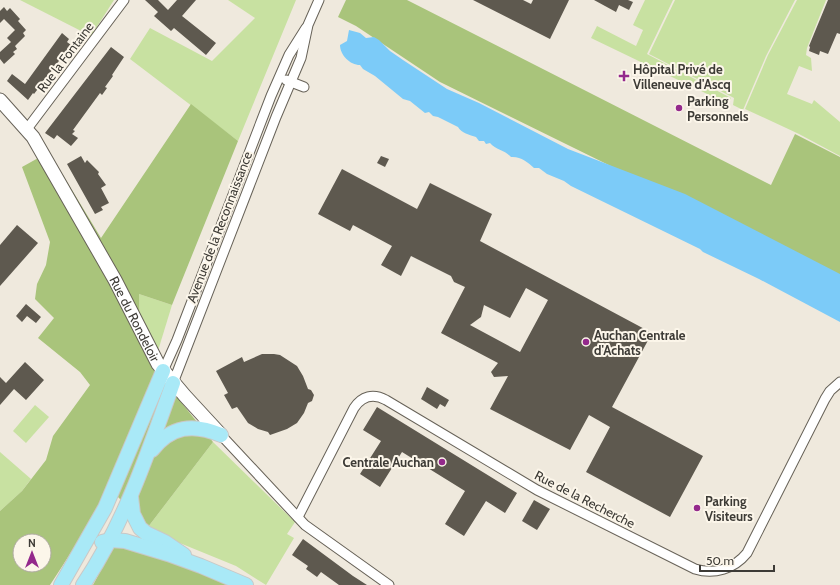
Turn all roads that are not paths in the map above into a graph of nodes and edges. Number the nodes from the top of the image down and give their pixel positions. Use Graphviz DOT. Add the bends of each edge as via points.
graph roads {
  1 [pos="124,0"];
  2 [pos="319,0"];
  3 [pos="308,25"];
  4 [pos="280,77"];
  5 [pos="291,82"];
  6 [pos="304,87"];
  7 [pos="0,100"];
  8 [pos="27,129"];
  9 [pos="163,371"];
  10 [pos="840,382"];
  11 [pos="173,383"];
  12 [pos="221,435"];
  13 [pos="148,454"];
  14 [pos="131,496"];
  15 [pos="298,517"];
  16 [pos="110,540"];
  17 [pos="79,554"];
  18 [pos="202,566"];
  19 [pos="61,585"];
  20 [pos="83,585"];
  21 [pos="246,585"];
  22 [pos="389,585"];
  1 -- 8 [label="street, Rue la Fontaine"];
  2 -- 3 [label="street, Avenue de la Reconnaissance"];
  3 -- 4 [label="street, Avenue de la Reconnaissance" via="293,47"];
  3 -- 5 [label="street, Avenue de la Reconnaissance" via="304,49"];
  4 -- 5 [label="street"];
  4 -- 9 [label="street, Avenue de la Reconnaissance"];
  5 -- 6 [label="street"];
  5 -- 11 [label="street, Avenue de la Reconnaissance"];
  7 -- 8 [label="street, Rue du Rondeloir"];
  8 -- 9 [label="street, Rue du Rondeloir" via="115,280"];
  9 -- 11 [label="street, Rue du Rondeloir"];
  9 -- 17 [label="main road" via="105,508"];
  10 -- 15 [label="street, Rue de la Recherche" via="825,399 747,553 735,564 721,570 695,569 541,492 377,396 365,397 358,401"];
  11 -- 12 [label="street, Rue du Rondeloir"];
  11 -- 13 [label="main road"];
  12 -- 13 [label="main road" via="200,429 182,429 159,441"];
  12 -- 15 [label="street, Rue du Rondeloir"];
  13 -- 14 [label="main road"];
  14 -- 16 [label="main road"];
  14 -- 18 [label="main road" via="131,507 140,528"];
  15 -- 22 [label="street, Rue du Rondeloir"];
  16 -- 17 [label="main road" via="100,542"];
  16 -- 18 [label="main road" via="125,541"];
  16 -- 20 [label="main road"];
  17 -- 19 [label="main road"];
  18 -- 21 [label="main road"];
}
